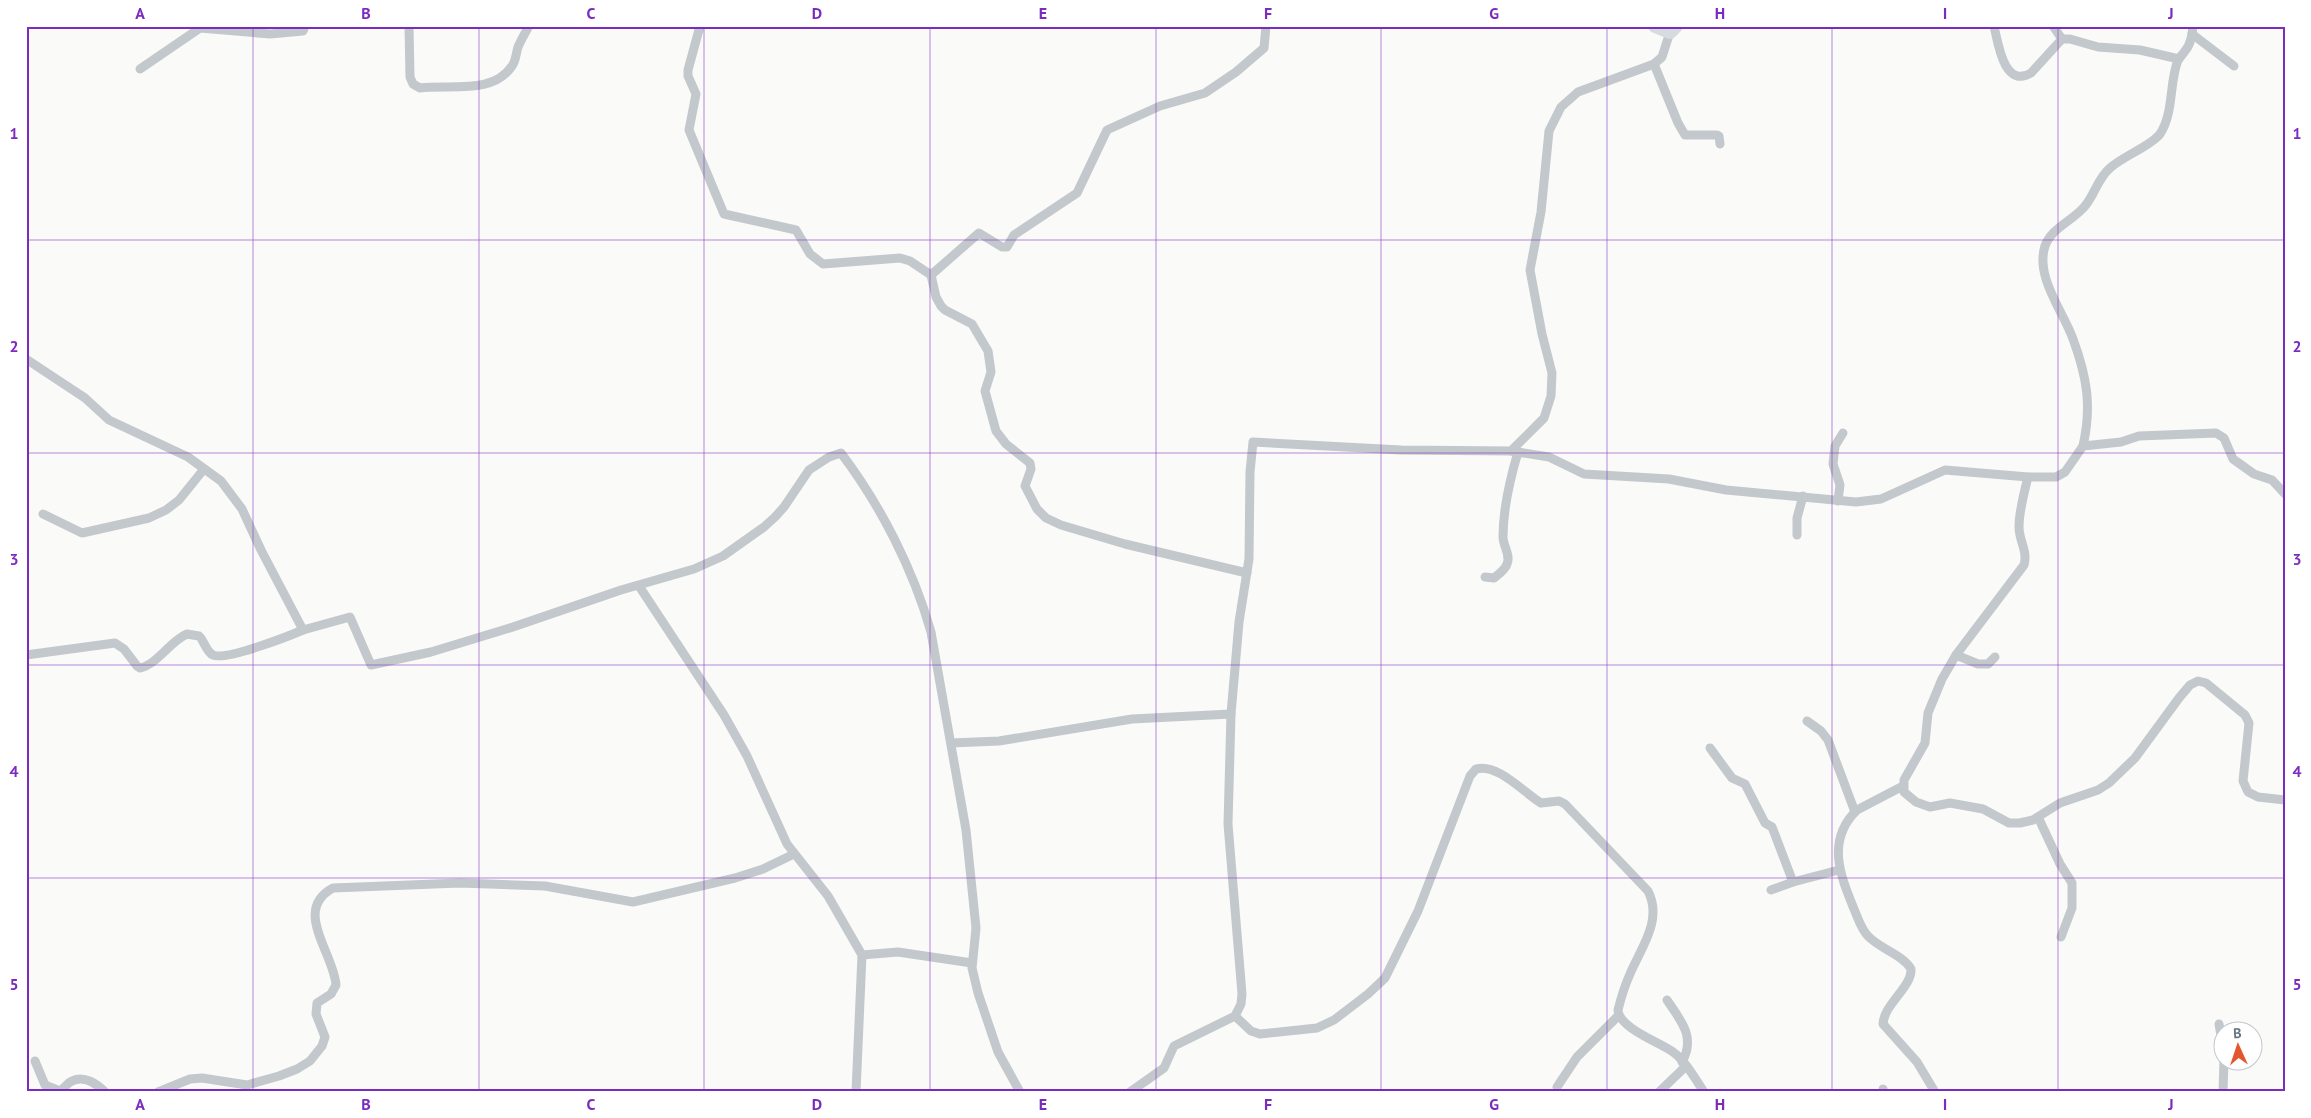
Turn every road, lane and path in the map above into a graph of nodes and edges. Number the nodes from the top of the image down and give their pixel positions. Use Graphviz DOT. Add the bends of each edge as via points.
graph roads {
  1 [pos="305,26"];
  2 [pos="410,26"];
  3 [pos="529,26"];
  4 [pos="700,26"];
  5 [pos="1266,26"];
  6 [pos="1656,26"];
  7 [pos="1994,26"];
  8 [pos="2053,26"];
  9 [pos="1673,29"];
  10 [pos="2193,30"];
  11 [pos="2062,39"];
  12 [pos="2179,60"];
  13 [pos="1654,64"];
  14 [pos="2234,66"];
  15 [pos="140,69"];
  16 [pos="1720,144"];
  17 [pos="931,275"];
  18 [pos="26,359"];
  19 [pos="1843,433"];
  20 [pos="2083,446"];
  21 [pos="1514,452"];
  22 [pos="204,469"];
  23 [pos="2028,477"];
  24 [pos="2285,494"];
  25 [pos="1803,496"];
  26 [pos="1838,501"];
  27 [pos="43,514"];
  28 [pos="1797,535"];
  29 [pos="1247,573"];
  30 [pos="1485,577"];
  31 [pos="639,586"];
  32 [pos="304,630"];
  33 [pos="26,655"];
  34 [pos="1956,656"];
  35 [pos="1995,657"];
  36 [pos="1231,714"];
  37 [pos="1807,721"];
  38 [pos="951,743"];
  39 [pos="1710,748"];
  40 [pos="1903,786"];
  41 [pos="2285,800"];
  42 [pos="1855,812"];
  43 [pos="2038,816"];
  44 [pos="794,854"];
  45 [pos="1839,870"];
  46 [pos="1793,882"];
  47 [pos="1771,890"];
  48 [pos="2061,937"];
  49 [pos="862,955"];
  50 [pos="972,963"];
  51 [pos="1666,1000"];
  52 [pos="1235,1016"];
  53 [pos="1618,1016"];
  54 [pos="35,1061"];
  55 [pos="1684,1065"];
  56 [pos="2224,1070"];
  57 [pos="1557,1088"];
  58 [pos="105,1092"];
  59 [pos="158,1092"];
  60 [pos="856,1092"];
  61 [pos="1020,1092"];
  62 [pos="1130,1092"];
  63 [pos="1659,1092"];
  64 [pos="1704,1092"];
  65 [pos="1935,1092"];
  66 [pos="2223,1092"];
  1 -- 15 [label="street" via="303,31 270,34 200,28"];
  2 -- 3 [label="street" via="410,77 420,88 475,86 500,77 513,65"];
  4 -- 17 [label="street" via="688,70 696,94 689,130 724,214 796,230 810,254 823,264 900,258"];
  5 -- 17 [label="street" via="1264,48 1215,87 1111,127 1077,194 1014,235 1007,247 979,233"];
  6 -- 9 [label="street"];
  7 -- 11 [label="street" via="2001,59 2011,72 2020,76 2032,73"];
  8 -- 11 [label="street"];
  9 -- 13 [label="street" via="1662,57"];
  10 -- 12 [label="street"];
  10 -- 14 [label="street"];
  11 -- 12 [label="street" via="2098,47 2140,50"];
  12 -- 20 [label="street" via="2168,113 2159,134 2104,173 2085,206 2050,237 2045,247 2047,280 2073,339 2088,398 2089,416"];
  13 -- 16 [label="street" via="1681,130 1689,136 1719,136"];
  13 -- 21 [label="street" via="1578,92 1561,107 1548,131 1541,212 1530,270 1552,372 1550,396 1544,418"];
  17 -- 29 [label="street" via="940,306 972,324 984,343 991,372 985,391 994,427 1006,444 1030,462 1025,486 1037,509 1046,518 1061,526 1108,539"];
  18 -- 22 [label="street" via="85,398 108,420 170,448"];
  19 -- 26 [label="street" via="1835,446 1833,464 1840,485"];
  20 -- 23 [label="street" via="2061,475"];
  20 -- 24 [label="street" via="2113,444 2139,436 2216,433 2224,438 2233,459 2254,474 2272,480"];
  21 -- 25 [label="street" via="1557,459 1584,474 1669,479 1726,490"];
  21 -- 29 [label="street" via="1253,442"];
  21 -- 30 [label="street" via="1503,531 1507,565 1494,578"];
  22 -- 27 [label="street" via="179,500 149,518 82,533"];
  22 -- 32 [label="street" via="221,481 242,509"];
  23 -- 26 [label="street" via="1945,470 1880,500"];
  23 -- 34 [label="street" via="2019,524 2026,552 2024,565"];
  25 -- 26 [label="street"];
  25 -- 28 [label="street" via="1797,518"];
  29 -- 36 [label="street"];
  31 -- 32 [label="street" via="481,637 371,665 350,617"];
  31 -- 38 [label="street" via="723,556 775,517 809,470 841,453 879,512 925,612"];
  31 -- 44 [label="street" via="724,715"];
  32 -- 33 [label="street" via="255,648 217,655 210,653 199,636 187,634 140,668 115,643"];
  34 -- 35 [label="street" via="1983,665"];
  34 -- 40 [label="street" via="1928,713 1926,743"];
  36 -- 38 [label="street" via="1132,719 999,741"];
  36 -- 52 [label="street" via="1228,824 1242,994"];
  37 -- 42 [label="street" via="1828,740"];
  38 -- 50 [label="street" via="966,830 975,911"];
  39 -- 46 [label="street" via="1732,778 1745,784 1766,823 1772,827"];
  40 -- 42 [label="street"];
  40 -- 43 [label="street" via="1909,797 1930,807 1950,804 1983,809 2009,823 2020,823"];
  41 -- 43 [label="street" via="2258,797 2248,792 2244,781 2249,723 2245,715 2206,683 2198,681 2179,698 2135,758 2109,783 2060,803"];
  42 -- 45 [label="street" via="1843,828 1837,858"];
  43 -- 48 [label="street" via="2072,883 2072,908"];
  44 -- 49 [label="street" via="828,896"];
  44 -- 59 [label="street" via="735,878 633,902 545,886 460,883 333,888 319,898 314,915 336,985 331,994 317,1003 316,1014 324,1037 319,1051 297,1069 248,1086 202,1078 180,1081"];
  45 -- 46 [label="street"];
  45 -- 65 [label="street" via="1866,934 1911,969 1909,978 1885,1016 1884,1024 1917,1062"];
  46 -- 47 [label="street"];
  49 -- 50 [label="street" via="898,952"];
  49 -- 60 [label="street"];
  50 -- 61 [label="street" via="978,993 998,1052"];
  51 -- 55 [label="street" via="1688,1033"];
  52 -- 53 [label="street" via="1251,1031 1260,1034 1317,1028 1348,1010 1385,978 1418,911 1470,776 1476,769 1483,768 1503,776 1541,803 1559,801 1565,804 1648,891 1653,906 1652,921 1644,948 1630,973"];
  52 -- 62 [label="street" via="1174,1046 1164,1068"];
  53 -- 55 [label="street" via="1674,1053"];
  53 -- 57 [label="street" via="1577,1056"];
  54 -- 58 [label="street" via="45,1085 55,1090 60,1091 71,1081 79,1080 94,1082"];
  55 -- 63 [label="street"];
  55 -- 64 [label="street"];
  56 -- 66 [label="street"];
}
